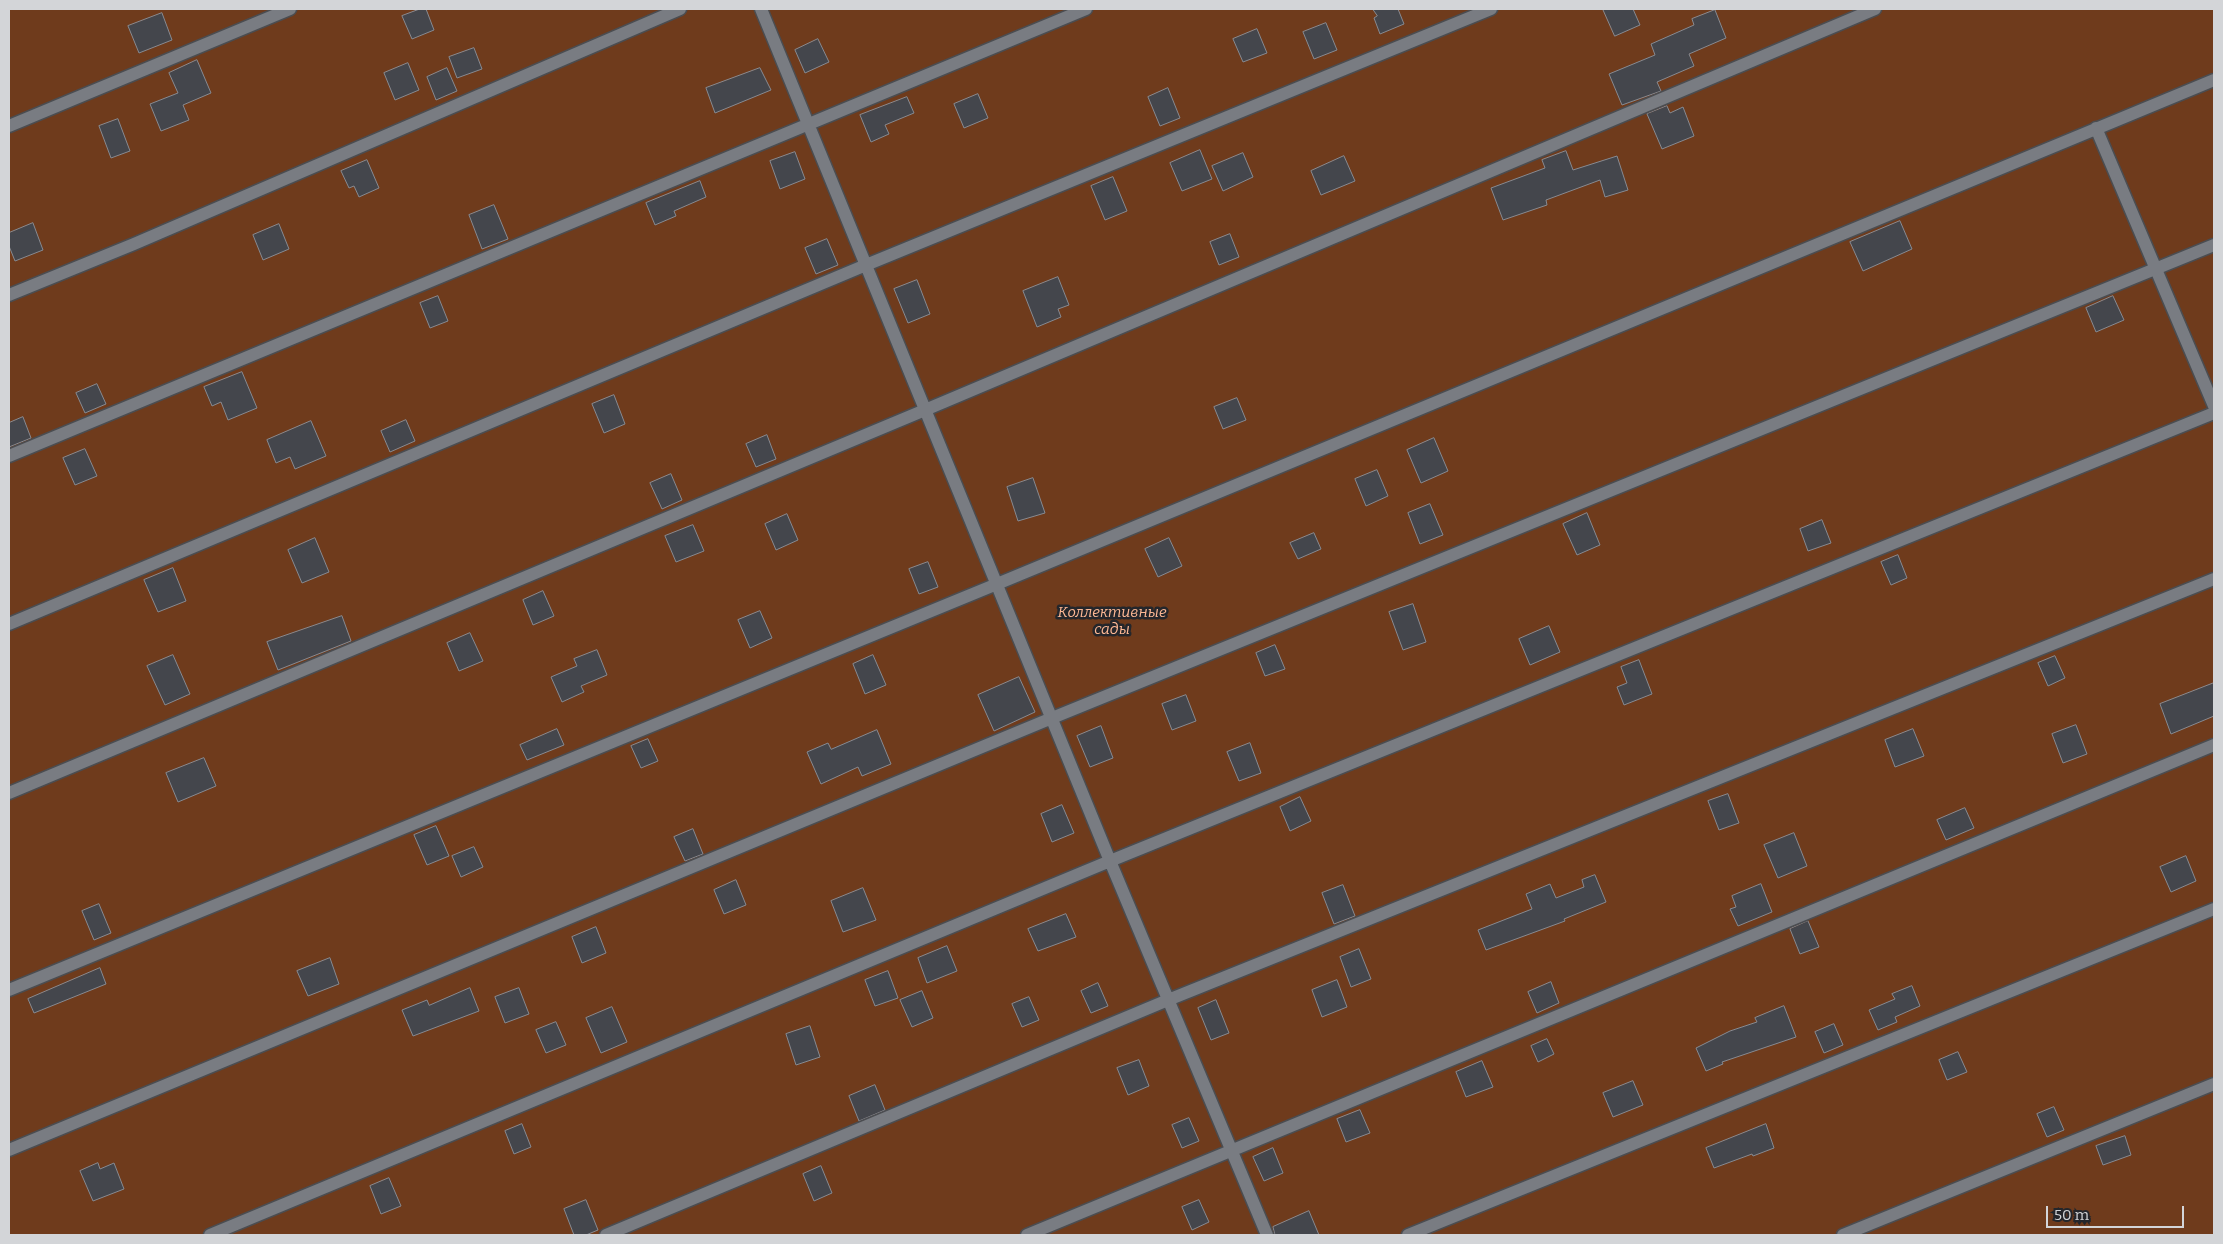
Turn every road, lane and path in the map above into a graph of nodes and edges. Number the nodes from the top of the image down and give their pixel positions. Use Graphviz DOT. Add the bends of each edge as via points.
graph roads {
  1 [pos="290,9"];
  2 [pos="680,9"];
  3 [pos="761,9"];
  4 [pos="1086,9"];
  5 [pos="1491,9"];
  6 [pos="1876,9"];
  7 [pos="2214,80"];
  8 [pos="807,123"];
  9 [pos="9,126"];
  10 [pos="2096,128"];
  11 [pos="2214,245"];
  12 [pos="866,265"];
  13 [pos="2157,269"];
  14 [pos="9,295"];
  15 [pos="2214,406"];
  16 [pos="924,410"];
  17 [pos="2214,413"];
  18 [pos="9,456"];
  19 [pos="2214,579"];
  20 [pos="997,584"];
  21 [pos="9,624"];
  22 [pos="1052,718"];
  23 [pos="2214,746"];
  24 [pos="9,793"];
  25 [pos="1110,861"];
  26 [pos="2214,909"];
  27 [pos="9,990"];
  28 [pos="1168,1000"];
  29 [pos="2214,1084"];
  30 [pos="9,1150"];
  31 [pos="1230,1150"];
  32 [pos="210,1235"];
  33 [pos="606,1235"];
  34 [pos="1028,1235"];
  35 [pos="1267,1235"];
  36 [pos="1408,1235"];
  37 [pos="1843,1235"];
  1 -- 9 [label="street"];
  2 -- 14 [label="street"];
  3 -- 8 [label="street"];
  4 -- 8 [label="street"];
  5 -- 12 [label="street"];
  6 -- 16 [label="street"];
  7 -- 10 [label="street"];
  8 -- 12 [label="street"];
  8 -- 18 [label="street"];
  10 -- 13 [label="street"];
  10 -- 20 [label="street"];
  11 -- 13 [label="street"];
  12 -- 16 [label="street"];
  12 -- 21 [label="street"];
  13 -- 15 [label="street"];
  13 -- 22 [label="street"];
  16 -- 20 [label="street"];
  16 -- 24 [label="street"];
  17 -- 25 [label="street"];
  19 -- 28 [label="street"];
  20 -- 22 [label="street"];
  20 -- 27 [label="street"];
  22 -- 25 [label="street"];
  22 -- 30 [label="street"];
  23 -- 31 [label="street"];
  25 -- 28 [label="street"];
  25 -- 32 [label="street"];
  26 -- 36 [label="street"];
  28 -- 31 [label="street"];
  28 -- 33 [label="street"];
  29 -- 37 [label="street"];
  31 -- 34 [label="street"];
  31 -- 35 [label="street"];
}
